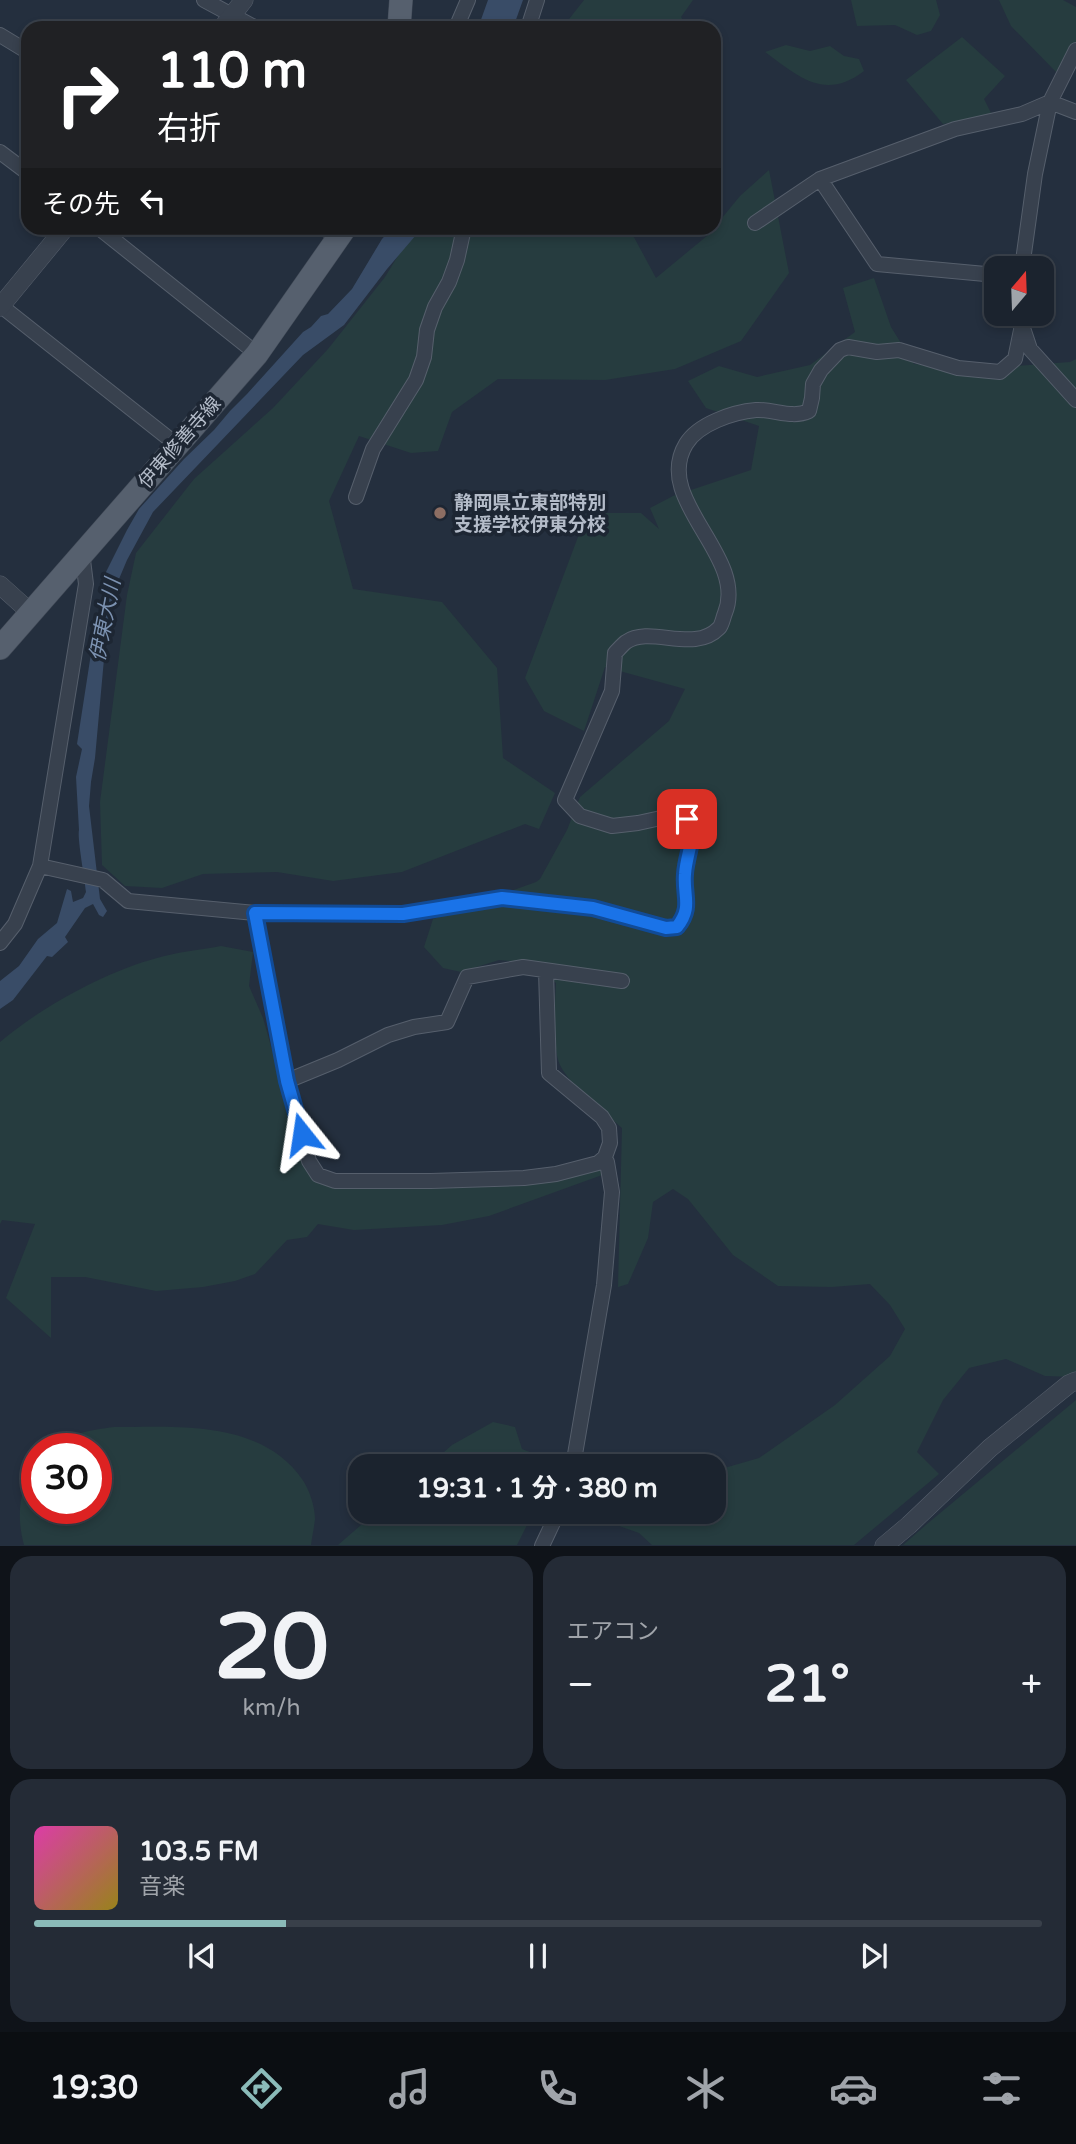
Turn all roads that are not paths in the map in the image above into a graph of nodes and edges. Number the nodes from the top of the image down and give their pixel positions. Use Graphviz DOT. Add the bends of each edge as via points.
graph roads {
  1 [pos="204,0"];
  2 [pos="244,0"];
  3 [pos="401,0"];
  4 [pos="468,0"];
  5 [pos="537,0"];
  6 [pos="226,21"];
  7 [pos="228,21"];
  8 [pos="400,21"];
  9 [pos="459,21"];
  10 [pos="530,21"];
  11 [pos="0,35"];
  12 [pos="21,48"];
  13 [pos="1076,50"];
  14 [pos="1050,102"];
  15 [pos="1076,112"];
  16 [pos="0,152"];
  17 [pos="21,168"];
  18 [pos="820,179"];
  19 [pos="755,223"];
  20 [pos="59,235"];
  21 [pos="108,235"];
  22 [pos="332,235"];
  23 [pos="462,235"];
  24 [pos="1024,256"];
  25 [pos="984,274"];
  26 [pos="0,306"];
  27 [pos="1021,326"];
  28 [pos="1024,326"];
  29 [pos="257,354"];
  30 [pos="1076,400"];
  31 [pos="177,444"];
  32 [pos="356,497"];
  33 [pos="82,552"];
  34 [pos="0,585"];
  35 [pos="30,612"];
  36 [pos="0,648"];
  37 [pos="40,866"];
  38 [pos="255,913"];
  39 [pos="2,936"];
  40 [pos="546,971"];
  41 [pos="622,981"];
  42 [pos="287,1081"];
  43 [pos="607,1162"];
  44 [pos="1076,1381"];
  45 [pos="575,1454"];
  46 [pos="552,1524"];
  47 [pos="542,1545"];
  48 [pos="884,1545"];
  1 -- 6 [label="street"];
  2 -- 7 [label="street"];
  3 -- 8 [label="main road"];
  4 -- 9 [label="street"];
  5 -- 10 [label="street"];
  11 -- 12 [label="street"];
  13 -- 14 [label="street"];
  14 -- 15 [label="street"];
  14 -- 18 [label="street" via="1022,114 955,129"];
  14 -- 24 [label="street"];
  16 -- 17 [label="street"];
  18 -- 19 [label="street"];
  18 -- 25 [label="street" via="877,264"];
  20 -- 26 [label="street"];
  21 -- 29 [label="street"];
  22 -- 29 [label="main road, 伊東修善寺線"];
  23 -- 32 [label="street" via="449,282 427,330 416,380 373,449"];
  26 -- 31 [label="street"];
  27 -- 38 [label="street" via="1015,359 999,372 958,369 899,351 848,347 821,370 813,384 809,411 801,415 756,410 710,422 687,443 679,461 680,488 726,577 728,606 720,627 700,639 628,640 615,653 612,691 565,800 580,816 612,826 670,816 687,819 693,829 685,874 688,902 677,927 593,908 502,898 403,914"];
  28 -- 30 [label="street" via="1030,349"];
  29 -- 31 [label="main road, 伊東修善寺線"];
  31 -- 33 [label="main road, 伊東修善寺線"];
  33 -- 35 [label="main road, 伊東修善寺線"];
  33 -- 37 [label="street" via="86,583"];
  34 -- 35 [label="street"];
  35 -- 36 [label="main road, 伊東修善寺線"];
  37 -- 38 [label="street" via="103,880 128,901"];
  37 -- 39 [label="street" via="15,924"];
  38 -- 42 [label="street"];
  40 -- 41 [label="street"];
  40 -- 42 [label="street" via="523,967 467,977 447,1022 388,1035"];
  40 -- 42 [label="street" via="549,1073 609,1128 610,1143 598,1163 524,1178 335,1181 318,1175 309,1161"];
  43 -- 45 [label="street" via="612,1192 604,1285"];
  44 -- 48 [label="street" via="990,1448"];
  46 -- 47 [label="street"];
}
